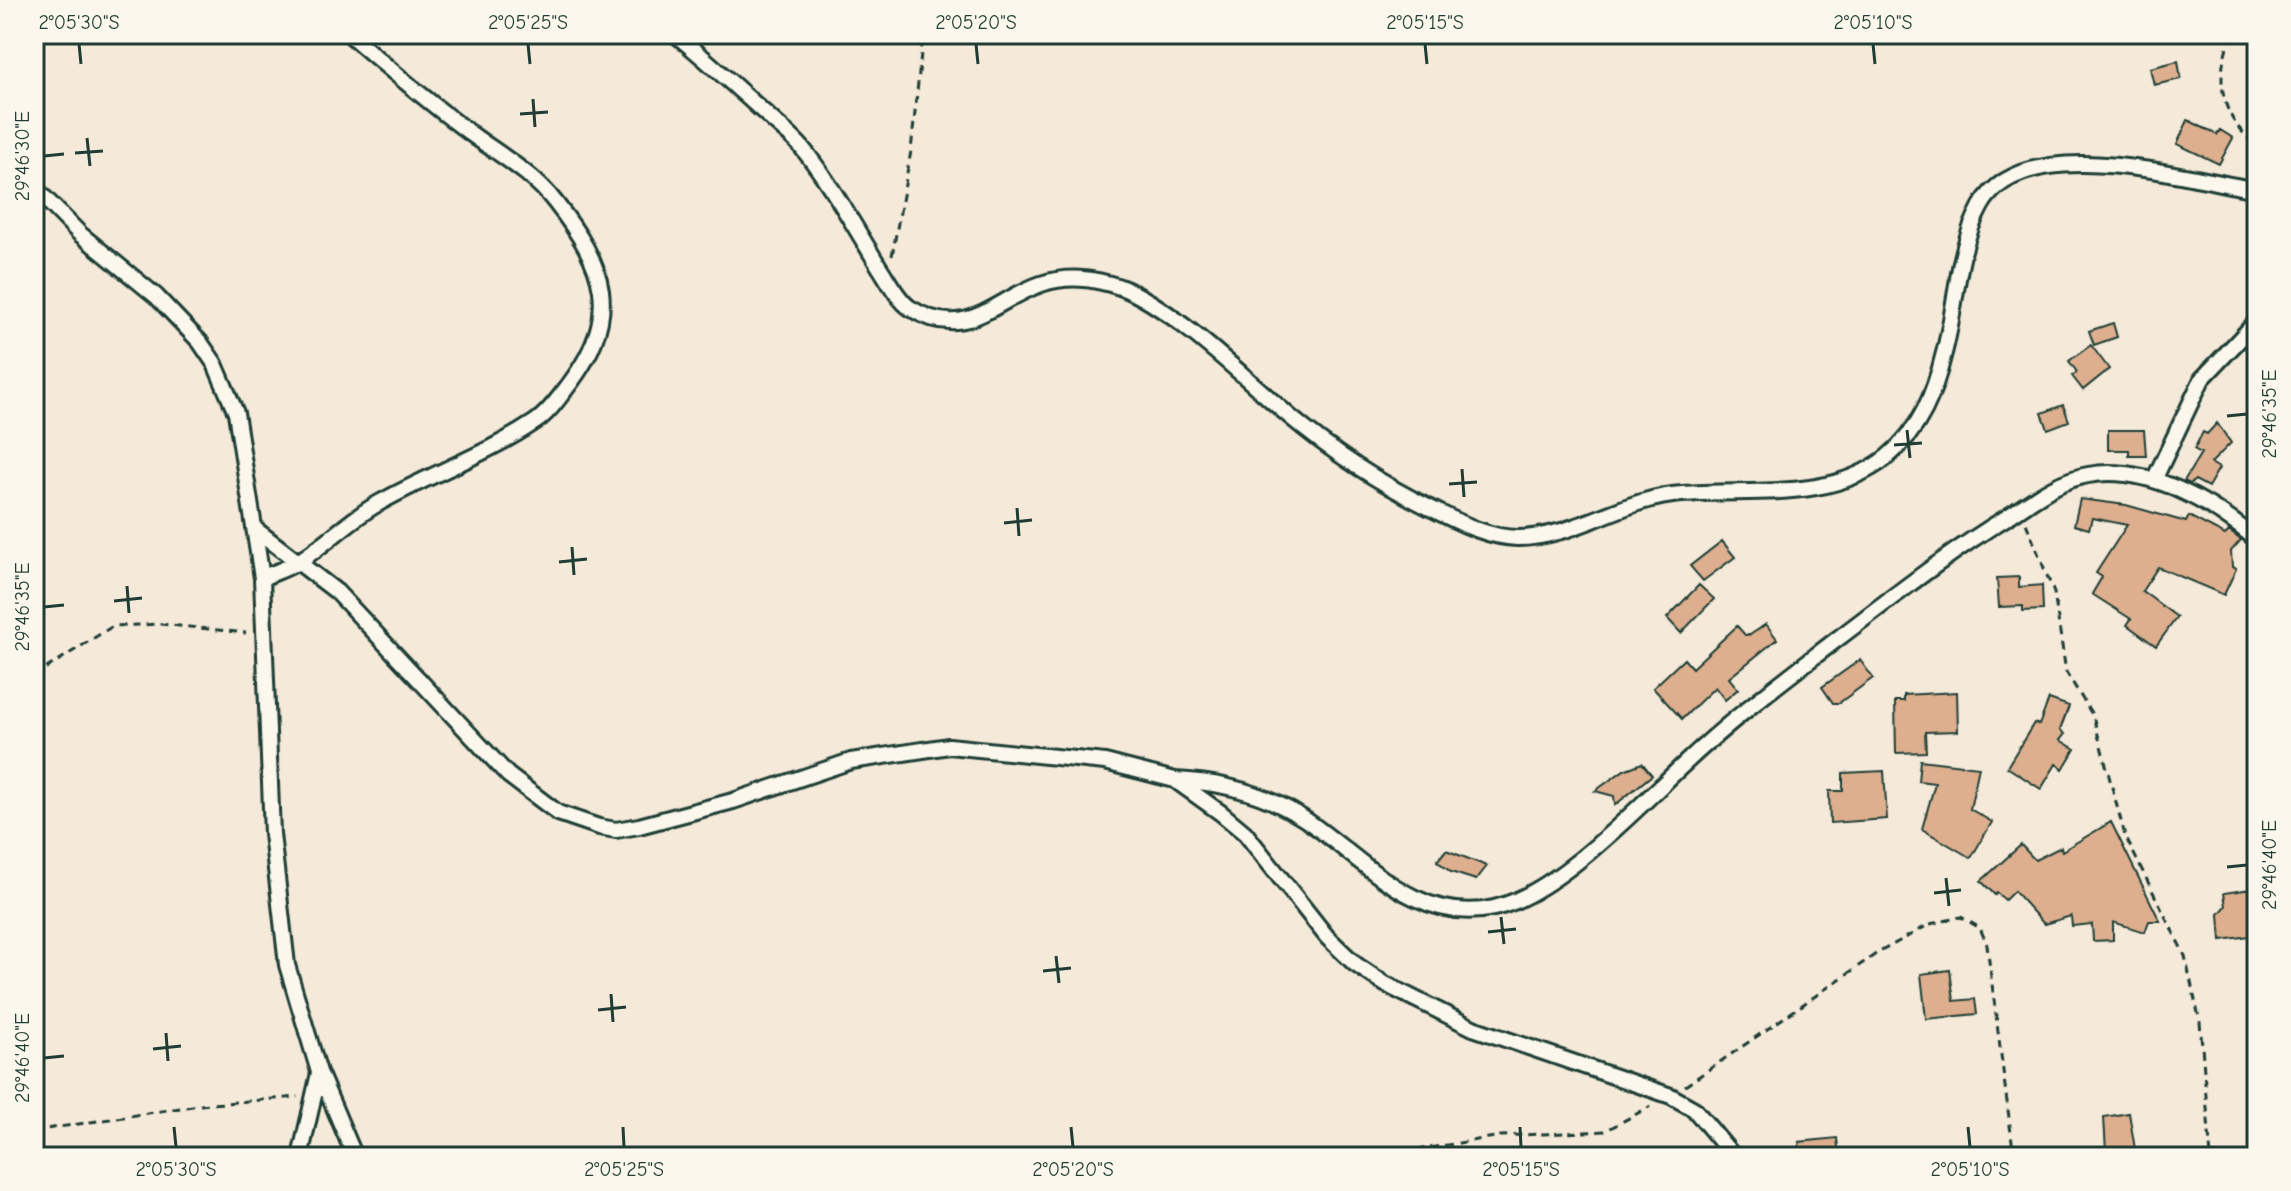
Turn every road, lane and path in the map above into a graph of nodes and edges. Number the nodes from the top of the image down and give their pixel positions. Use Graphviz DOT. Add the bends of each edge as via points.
graph roads {
  1 [pos="349,34"];
  2 [pos="675,34"];
  3 [pos="923,34"];
  4 [pos="2232,34"];
  5 [pos="2257,145"];
  6 [pos="34,187"];
  7 [pos="2257,190"];
  8 [pos="888,280"];
  9 [pos="2257,321"];
  10 [pos="2154,480"];
  11 [pos="2020,509"];
  12 [pos="255,529"];
  13 [pos="2257,540"];
  14 [pos="296,563"];
  15 [pos="262,578"];
  16 [pos="266,635"];
  17 [pos="34,676"];
  18 [pos="1175,780"];
  19 [pos="319,1072"];
  20 [pos="314,1096"];
  21 [pos="1671,1096"];
  22 [pos="34,1131"];
  23 [pos="1440,1145"];
  24 [pos="300,1157"];
  25 [pos="355,1157"];
  26 [pos="1375,1157"];
  27 [pos="1440,1157"];
  28 [pos="1734,1157"];
  29 [pos="2014,1157"];
  30 [pos="2211,1157"];
  1 -- 14 [label="street" via="554,201 593,261 602,290 602,315 599,338 588,359 539,420 380,502"];
  2 -- 8 [label="street" via="802,147"];
  3 -- 8 [label="path" via="911,151"];
  4 -- 5 [label="path" via="2221,84 2226,111 2239,132"];
  6 -- 12 [label="street" via="80,234 156,296 215,364 236,413"];
  7 -- 8 [label="street" via="2131,167 2043,166 2017,173 1991,190 1978,211 1965,246 1936,384 1922,418 1881,462 1821,487 1649,498 1559,533 1520,538 1467,525 1349,464 1244,375 1128,290 1091,278 1060,279 959,321 937,319 907,306"];
  9 -- 10 [label="street" via="2202,379"];
  10 -- 11 [label="street" via="2087,475 2049,489"];
  10 -- 13 [label="street" via="2229,516"];
  11 -- 18 [label="street" via="1922,574 1755,702 1623,821 1551,880 1510,905 1462,910 1420,901 1271,800 1205,781"];
  11 -- 30 [label="path" via="2054,593 2066,672 2093,716 2125,836 2185,956 2200,1022"];
  12 -- 14 [label="street"];
  12 -- 15 [label="street"];
  14 -- 15 [label="street"];
  14 -- 18 [label="street" via="337,592 508,775 558,813 599,827 639,826 851,761 949,746 1105,762"];
  15 -- 16 [label="street"];
  16 -- 17 [label="path" via="161,624 113,626"];
  16 -- 19 [label="street" via="277,900 287,965"];
  18 -- 21 [label="street" via="1245,833 1327,937 1385,984 1473,1028"];
  19 -- 20 [label="street"];
  19 -- 25 [label="street"];
  20 -- 22 [label="path" via="199,1105"];
  20 -- 24 [label="street"];
  21 -- 23 [label="path" via="1605,1131"];
  21 -- 28 [label="street" via="1694,1109"];
  21 -- 29 [label="path" via="1876,954 1930,924 1961,917 1980,928 1987,945"];
  23 -- 26 [label="path"];
  23 -- 27 [label="path"];
}
